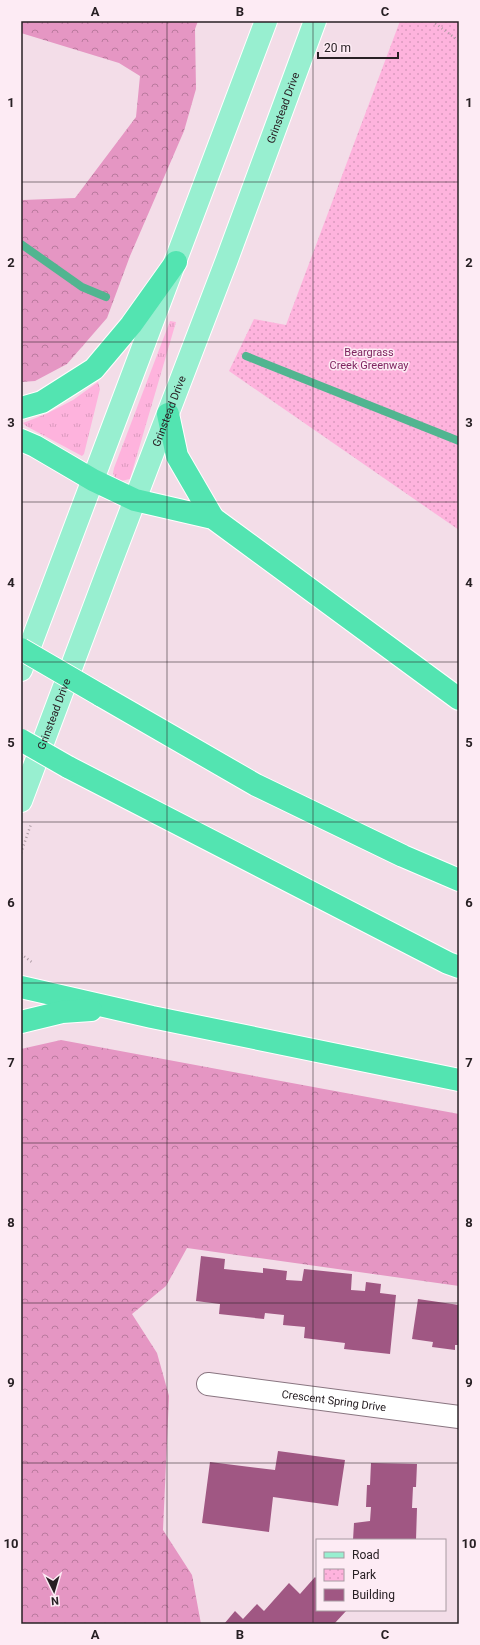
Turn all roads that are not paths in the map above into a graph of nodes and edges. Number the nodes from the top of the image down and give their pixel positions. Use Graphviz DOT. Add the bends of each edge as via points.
graph roads {
  1 [pos="266,21"];
  2 [pos="315,21"];
  3 [pos="176,262"];
  4 [pos="21,408"];
  5 [pos="168,414"];
  6 [pos="21,440"];
  7 [pos="93,480"];
  8 [pos="135,500"];
  9 [pos="213,518"];
  10 [pos="21,649"];
  11 [pos="21,670"];
  12 [pos="459,699"];
  13 [pos="21,740"];
  14 [pos="21,801"];
  15 [pos="459,880"];
  16 [pos="459,967"];
  17 [pos="21,987"];
  18 [pos="112,1008"];
  19 [pos="21,1022"];
  20 [pos="459,1080"];
  21 [pos="208,1384"];
  22 [pos="459,1417"];
  1 -- 3 [label="main road"];
  2 -- 5 [label="main road, Grinstead Drive"];
  3 -- 4 [label="highway" via="132,325 94,369 42,402"];
  3 -- 7 [label="main road"];
  5 -- 8 [label="main road, Grinstead Drive"];
  5 -- 9 [label="highway" via="177,456"];
  6 -- 7 [label="highway"];
  7 -- 8 [label="highway"];
  7 -- 11 [label="main road"];
  8 -- 9 [label="highway"];
  8 -- 14 [label="main road, Grinstead Drive"];
  9 -- 12 [label="highway"];
  10 -- 15 [label="highway, bridge" via="256,785"];
  13 -- 16 [label="highway, bridge" via="68,767"];
  17 -- 18 [label="highway"];
  18 -- 19 [label="highway" via="62,1012"];
  18 -- 20 [label="highway"];
  21 -- 22 [label="street, Crescent Spring Drive"];
}
